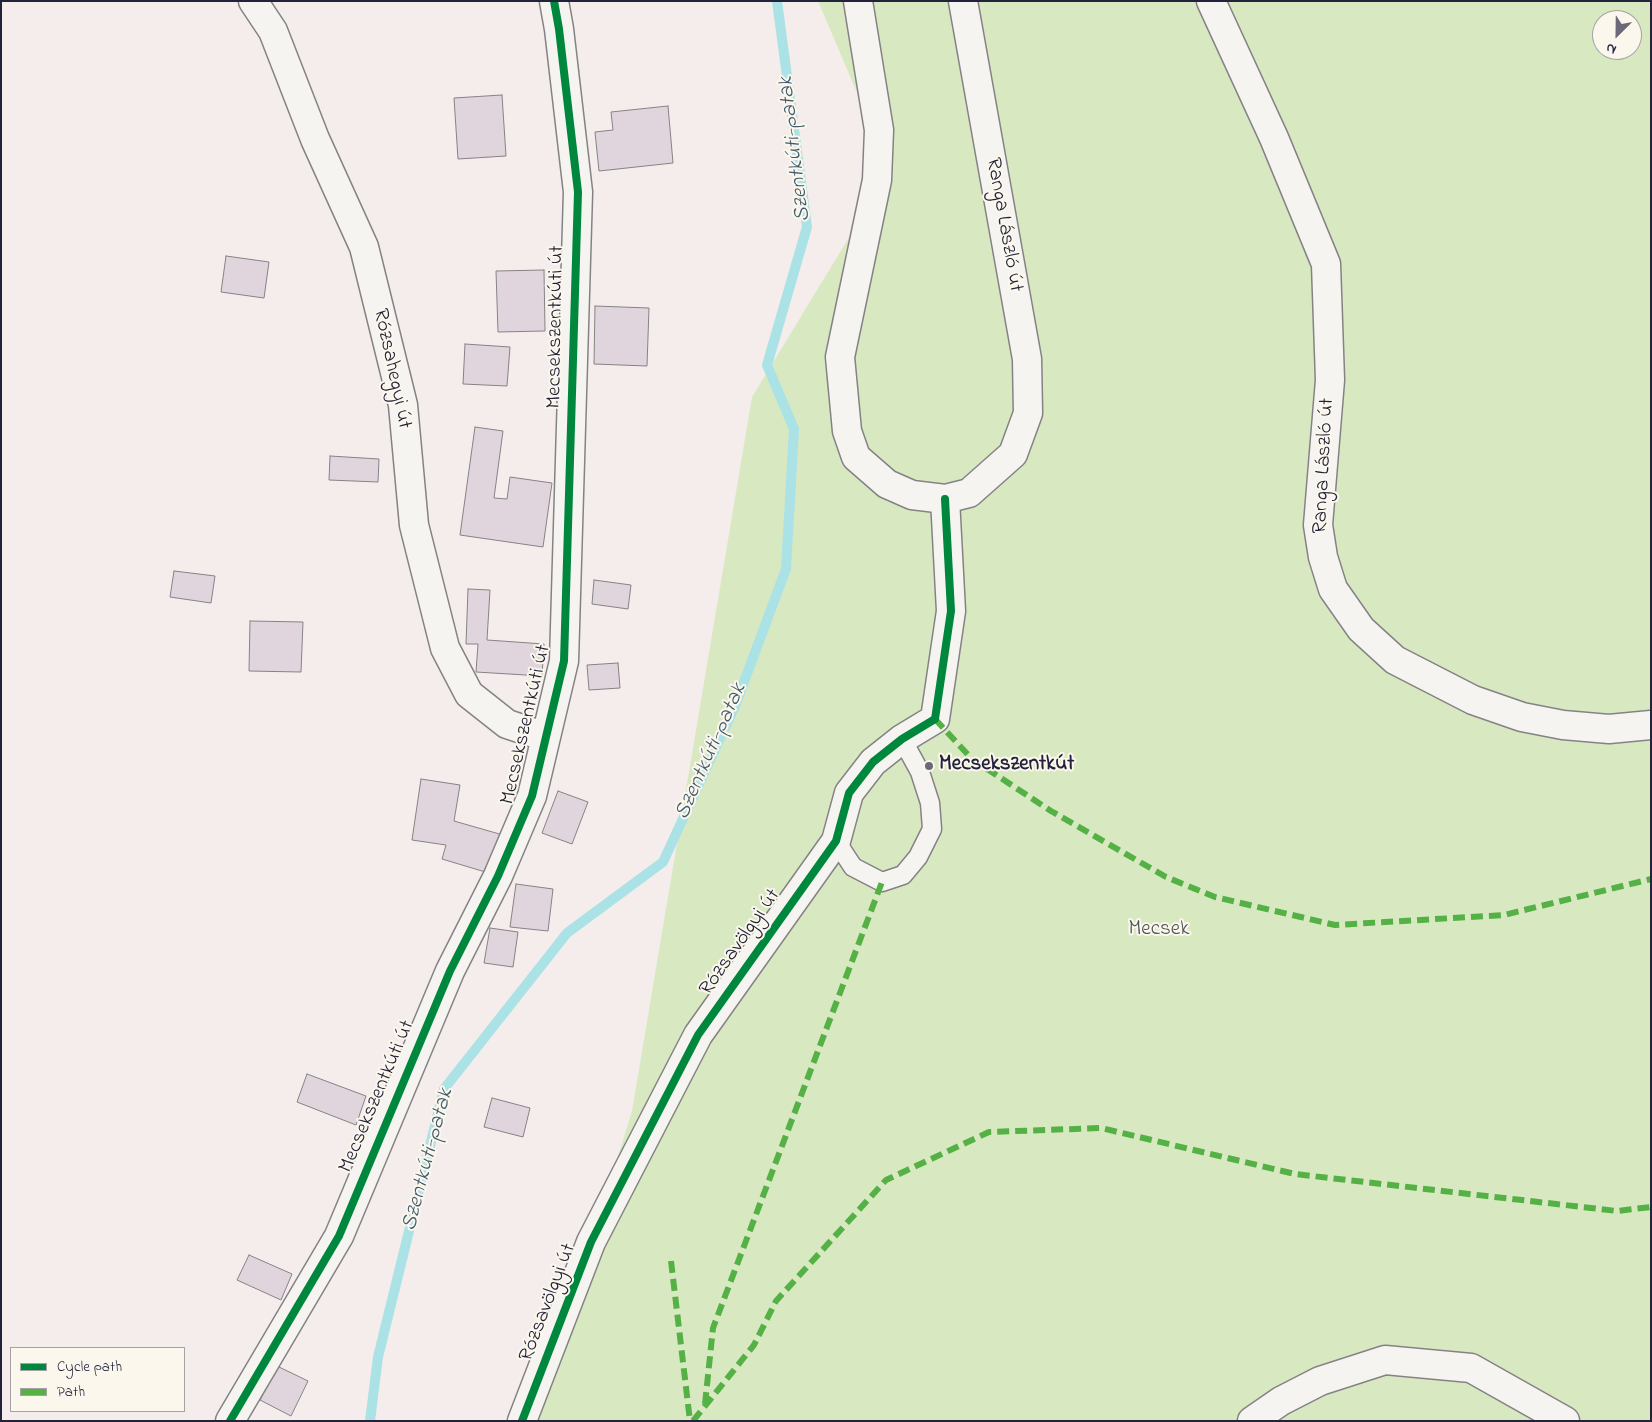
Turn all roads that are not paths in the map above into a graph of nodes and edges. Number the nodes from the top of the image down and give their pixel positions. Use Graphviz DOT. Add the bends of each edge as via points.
graph roads {
  1 [pos="253,1"];
  2 [pos="554,1"];
  3 [pos="858,1"];
  4 [pos="963,1"];
  5 [pos="1211,1"];
  6 [pos="945,499"];
  7 [pos="1651,725"];
  8 [pos="546,737"];
  9 [pos="902,739"];
  10 [pos="836,841"];
  11 [pos="230,1421"];
  12 [pos="522,1421"];
  13 [pos="1252,1421"];
  14 [pos="1565,1421"];
  1 -- 8 [label="street, Rózsahegyi út" via="273,31 315,139 364,247 403,405 414,525 445,648 469,694 507,724"];
  2 -- 8 [label="street, Mecsekszentkúti út" via="560,28 578,192 564,661"];
  3 -- 6 [label="street" via="878,140 877,180 840,357 847,431 856,457 887,484 912,494"];
  4 -- 6 [label="street, Ranga László út" via="1028,359 1028,413 1013,454 969,493"];
  5 -- 7 [label="street, Ranga László út" via="1274,138 1326,264 1330,380 1318,525 1333,589 1361,629 1395,660 1473,700 1563,725 1609,729"];
  6 -- 9 [label="street, Rózsavölgyi út" via="951,611 935,719"];
  8 -- 11 [label="street, Mecsekszentkúti út" via="532,796 498,876 450,971 338,1236"];
  9 -- 10 [label="street, Rózsavölgyi út" via="873,762 849,793"];
  9 -- 10 [label="lane" via="920,772 930,803 932,829 918,857 903,875 882,882 853,867"];
  10 -- 12 [label="street, Rózsavölgyi út" via="698,1035 591,1242"];
  13 -- 14 [label="street" via="1281,1401 1320,1381 1385,1360 1472,1368"];
}
